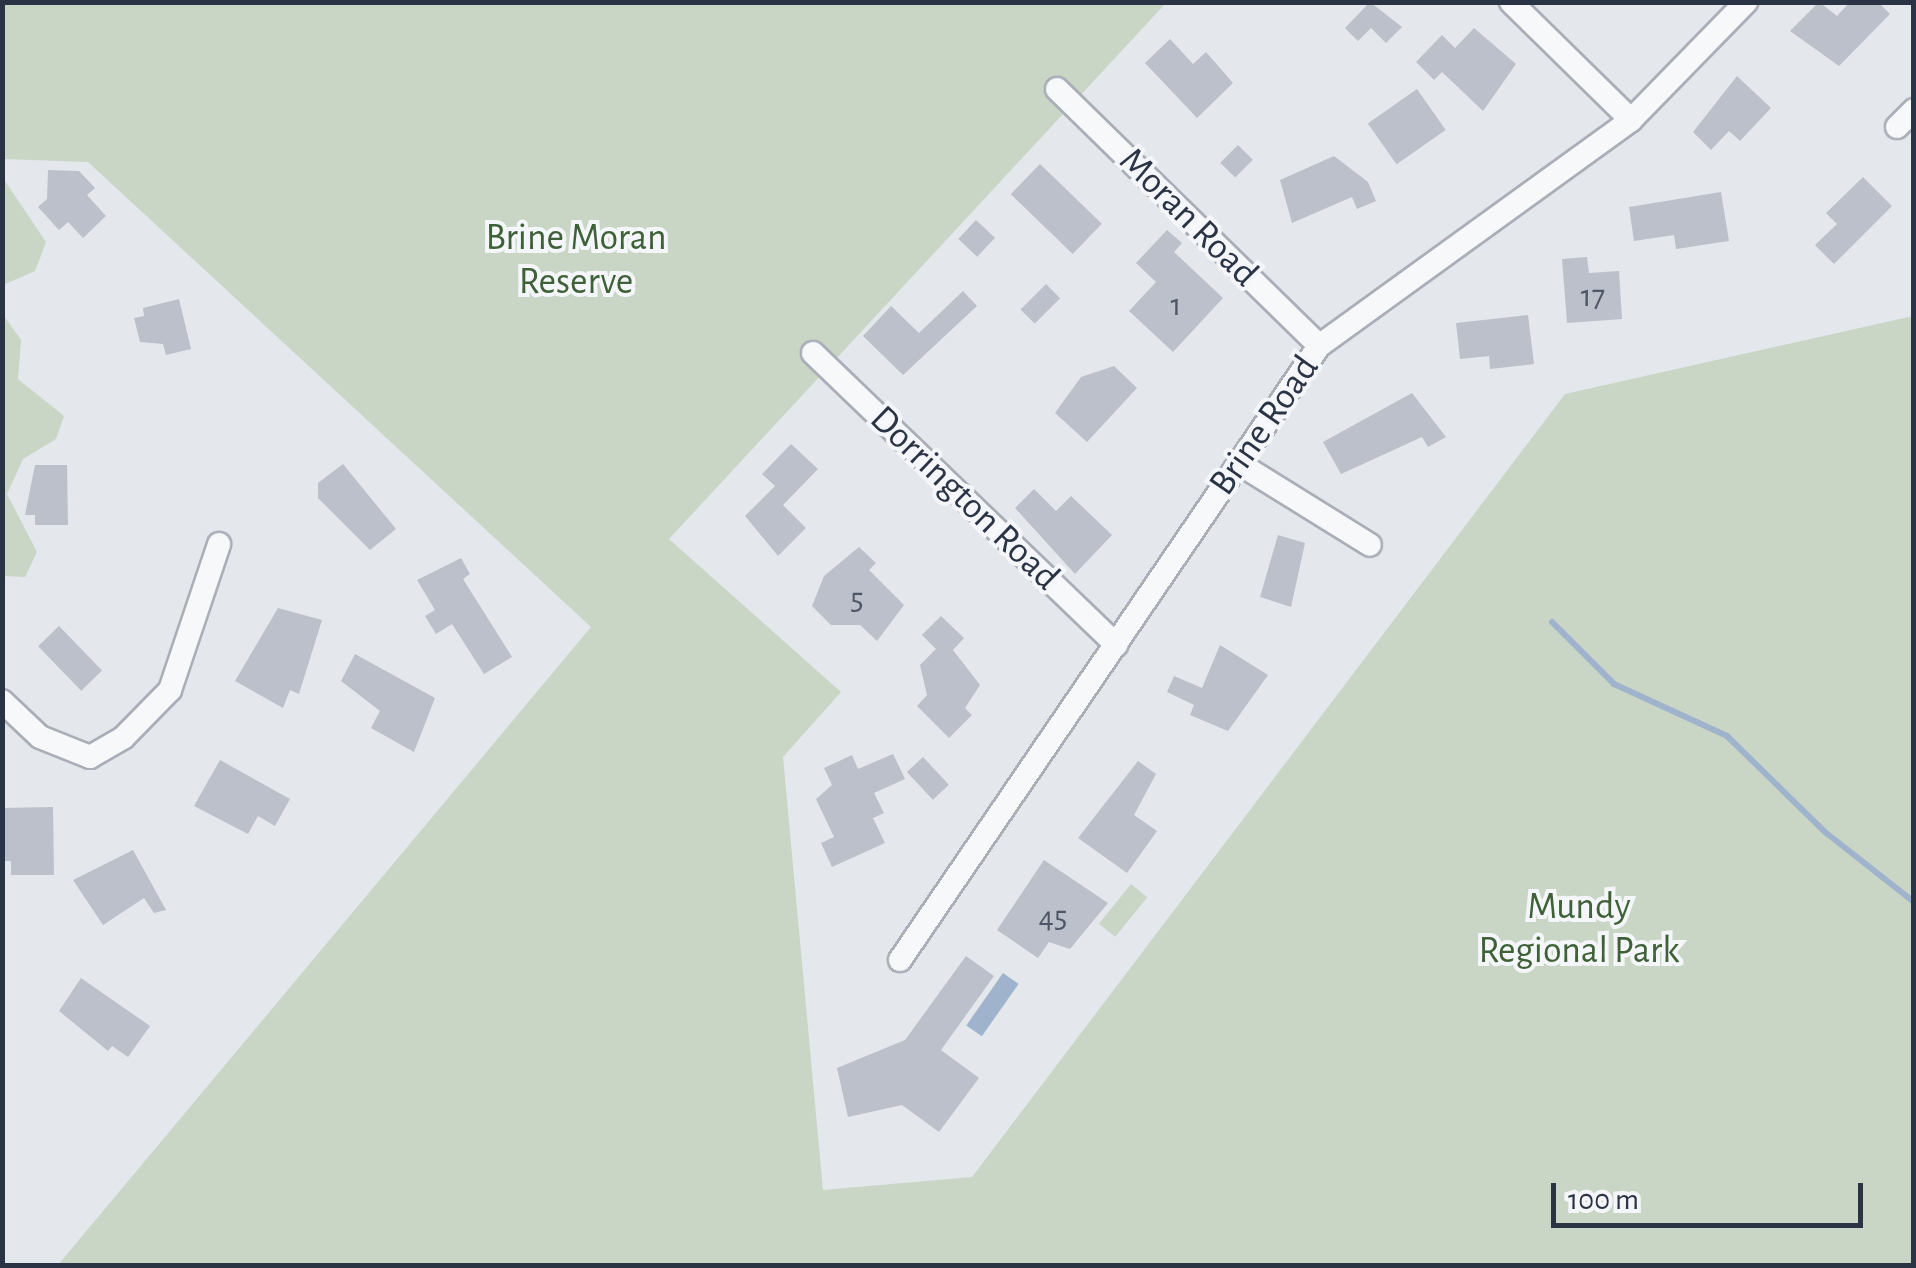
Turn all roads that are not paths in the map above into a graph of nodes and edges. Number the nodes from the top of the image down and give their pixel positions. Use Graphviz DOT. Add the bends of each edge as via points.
graph roads {
  1 [pos="1511,2"];
  2 [pos="1746,2"];
  3 [pos="1058,89"];
  4 [pos="1631,120"];
  5 [pos="1319,346"];
  6 [pos="813,352"];
  7 [pos="1238,463"];
  8 [pos="218,544"];
  9 [pos="1370,545"];
  10 [pos="1116,644"];
  11 [pos="2,701"];
  12 [pos="900,960"];
  1 -- 4 [label="street"];
  2 -- 4 [label="street, Brine Road"];
  3 -- 5 [label="street, Moran Road"];
  4 -- 5 [label="street, Brine Road"];
  5 -- 7 [label="street, Brine Road"];
  6 -- 10 [label="street, Dorrington Road"];
  7 -- 9 [label="street"];
  7 -- 10 [label="street, Brine Road"];
  8 -- 11 [label="street" via="170,690 124,737 90,758 40,737"];
  10 -- 12 [label="street, Brine Road"];
}
